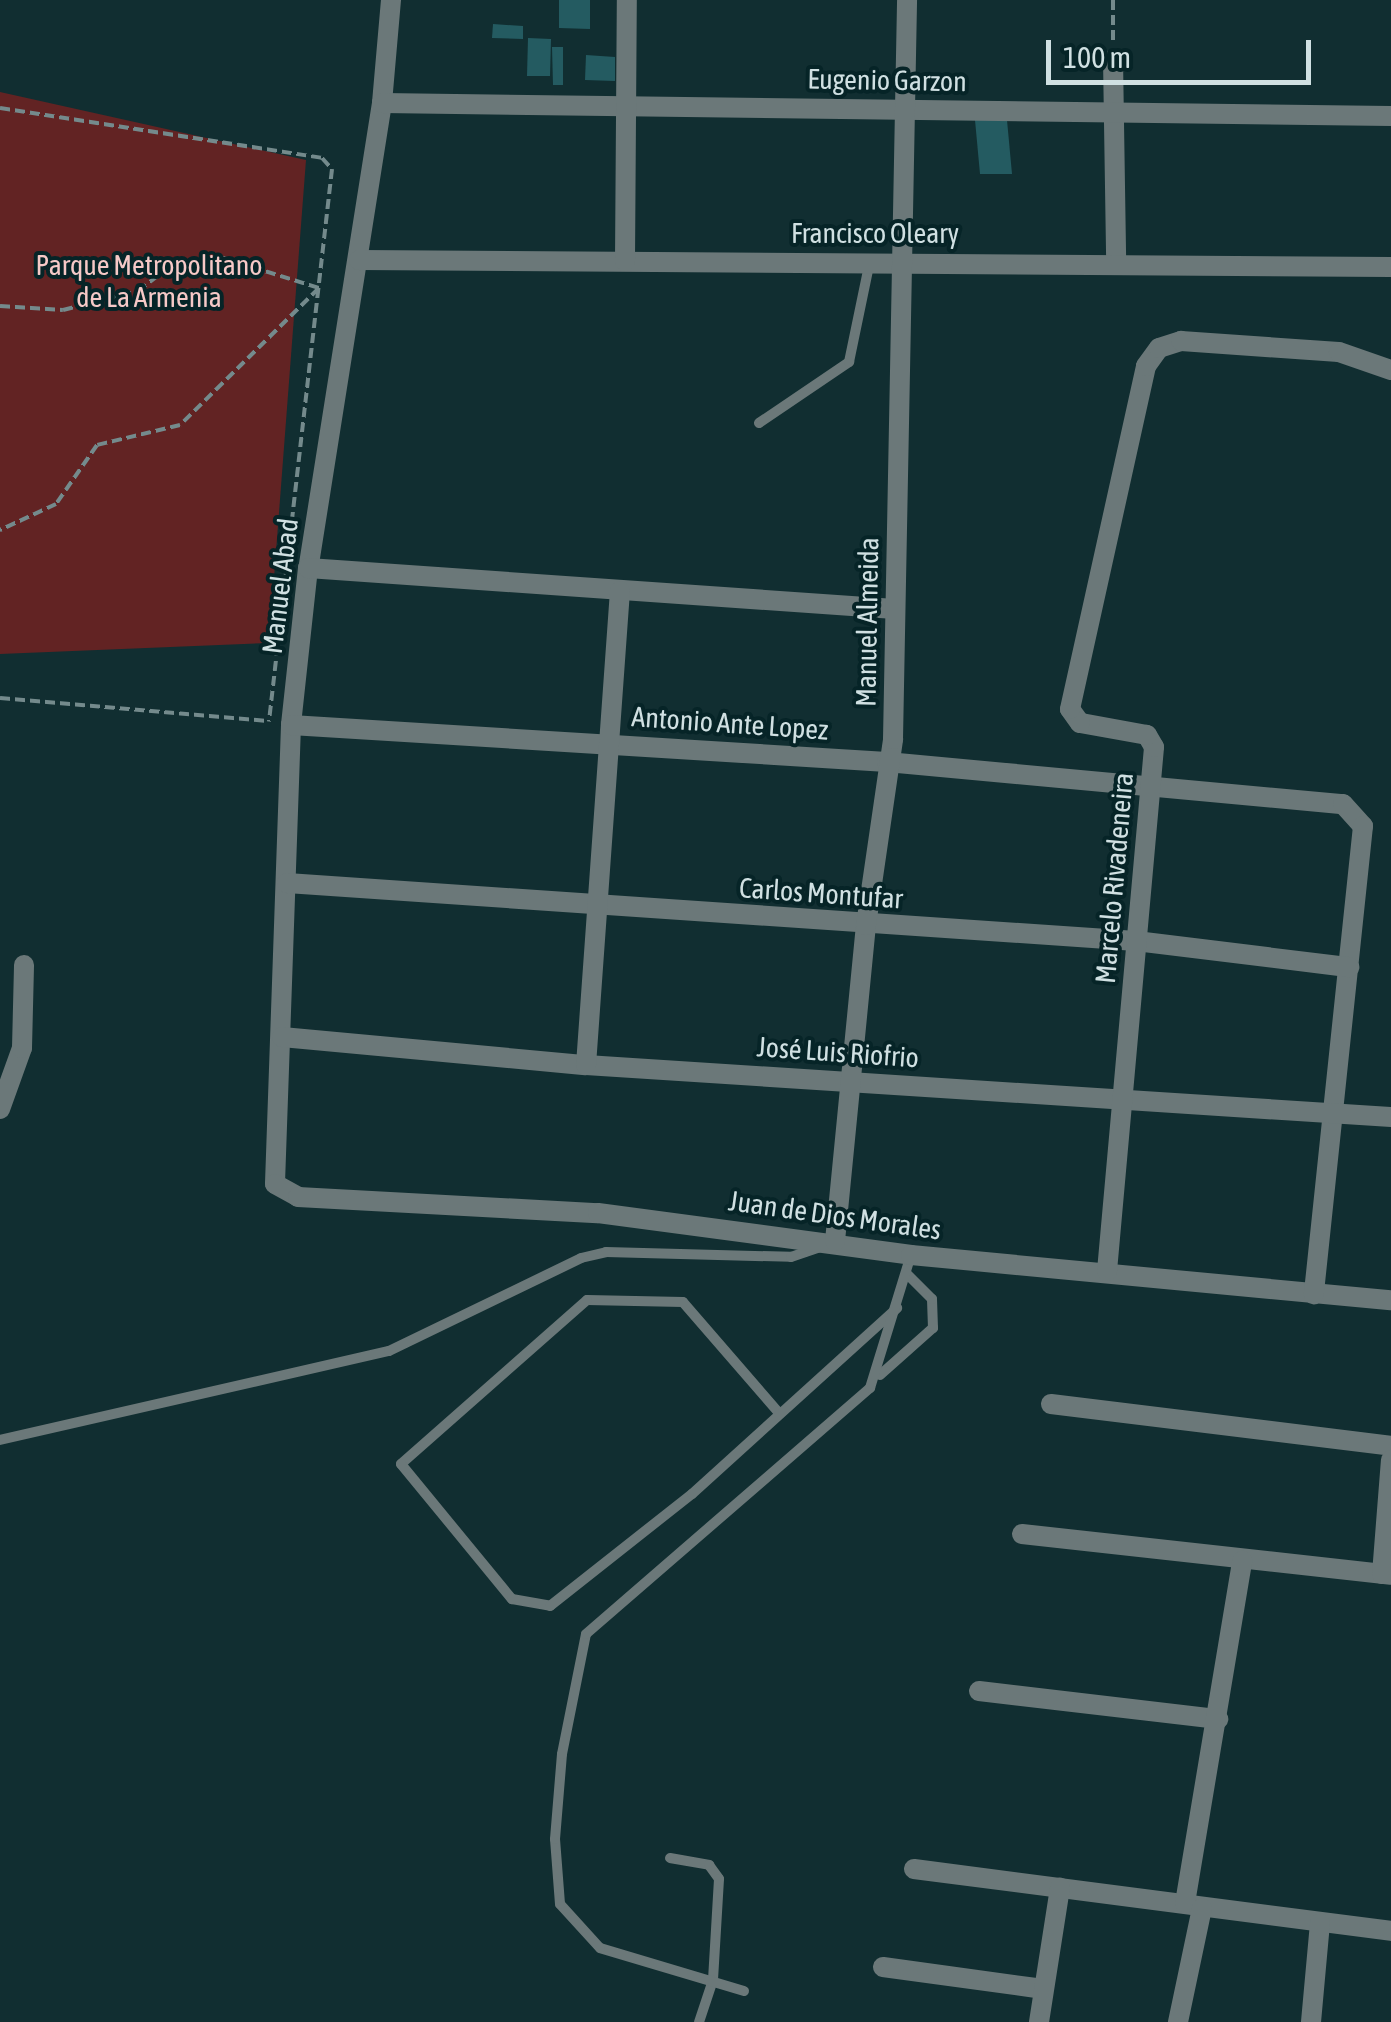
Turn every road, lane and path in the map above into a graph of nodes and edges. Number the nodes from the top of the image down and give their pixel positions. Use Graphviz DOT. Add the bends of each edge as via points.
graph roads {
  1 [pos="391,0"];
  2 [pos="627,0"];
  3 [pos="907,0"];
  4 [pos="1113,0"];
  5 [pos="1112,59"];
  6 [pos="382,103"];
  7 [pos="625,105"];
  8 [pos="0,108"];
  9 [pos="905,108"];
  10 [pos="1117,110"];
  11 [pos="1391,116"];
  12 [pos="358,260"];
  13 [pos="870,260"];
  14 [pos="902,260"];
  15 [pos="1116,260"];
  16 [pos="626,262"];
  17 [pos="1391,267"];
  18 [pos="318,288"];
  19 [pos="0,306"];
  20 [pos="1391,370"];
  21 [pos="759,423"];
  22 [pos="0,530"];
  23 [pos="308,568"];
  24 [pos="620,591"];
  25 [pos="895,609"];
  26 [pos="0,698"];
  27 [pos="269,722"];
  28 [pos="291,725"];
  29 [pos="610,742"];
  30 [pos="886,762"];
  31 [pos="1150,784"];
  32 [pos="286,884"];
  33 [pos="597,903"];
  34 [pos="866,926"];
  35 [pos="1136,940"];
  36 [pos="24,965"];
  37 [pos="1350,967"];
  38 [pos="282,1037"];
  39 [pos="586,1065"];
  40 [pos="855,1079"];
  41 [pos="1122,1101"];
  42 [pos="0,1109"];
  43 [pos="1338,1112"];
  44 [pos="1391,1117"];
  45 [pos="275,1184"];
  46 [pos="835,1241"];
  47 [pos="910,1264"];
  48 [pos="1107,1271"];
  49 [pos="1314,1294"];
  50 [pos="1391,1300"];
  51 [pos="897,1308"];
  52 [pos="879,1376"];
  53 [pos="1051,1404"];
  54 [pos="780,1412"];
  55 [pos="0,1440"];
  56 [pos="1391,1446"];
  57 [pos="1391,1460"];
  58 [pos="1022,1534"];
  59 [pos="1242,1561"];
  60 [pos="1386,1574"];
  61 [pos="979,1691"];
  62 [pos="1218,1719"];
  63 [pos="670,1858"];
  64 [pos="914,1868"];
  65 [pos="1060,1888"];
  66 [pos="1193,1905"];
  67 [pos="1320,1923"];
  68 [pos="1391,1932"];
  69 [pos="884,1967"];
  70 [pos="713,1980"];
  71 [pos="1043,1989"];
  72 [pos="744,1990"];
  73 [pos="699,2022"];
  74 [pos="1039,2022"];
  75 [pos="1178,2022"];
  76 [pos="1311,2022"];
  1 -- 6 [label="street, Manuel Abad"];
  2 -- 7 [label="street"];
  3 -- 9 [label="street, Manuel Almeida"];
  4 -- 5 [label="path"];
  5 -- 10 [label="street"];
  6 -- 7 [label="street, Eugenio Garzon"];
  6 -- 12 [label="street, Manuel Abad"];
  7 -- 9 [label="street, Eugenio Garzon"];
  7 -- 16 [label="street"];
  8 -- 18 [label="path" via="322,158 332,169"];
  9 -- 10 [label="street, Eugenio Garzon"];
  9 -- 14 [label="street, Manuel Almeida"];
  10 -- 11 [label="street, Eugenio Garzon"];
  10 -- 15 [label="street"];
  12 -- 16 [label="street, Francisco Oleary"];
  12 -- 23 [label="street, Manuel Abad"];
  13 -- 14 [label="street, Francisco Oleary"];
  13 -- 16 [label="street, Francisco Oleary"];
  13 -- 21 [label="lane" via="850,362"];
  14 -- 15 [label="street, Francisco Oleary"];
  14 -- 25 [label="street, Manuel Almeida"];
  15 -- 17 [label="street, Francisco Oleary"];
  18 -- 19 [label="path" via="223,258 177,261 138,291 62,310"];
  18 -- 22 [label="path" via="180,426 97,445 56,504"];
  18 -- 27 [label="path"];
  20 -- 31 [label="street, Marcelo Rivadeneira" via="1339,352 1181,341 1159,348 1146,366 1070,709 1080,724 1152,740"];
  23 -- 24 [label="street"];
  23 -- 28 [label="street, Manuel Abad"];
  24 -- 25 [label="street"];
  24 -- 29 [label="street"];
  25 -- 30 [label="street, Manuel Almeida"];
  26 -- 27 [label="path" via="187,709"];
  27 -- 28 [label="path"];
  28 -- 29 [label="street, Antonio Ante Lopez"];
  28 -- 32 [label="street, Manuel Abad"];
  29 -- 30 [label="street, Antonio Ante Lopez"];
  29 -- 33 [label="street"];
  30 -- 31 [label="street, Antonio Ante Lopez"];
  30 -- 34 [label="street, Manuel Almeida"];
  31 -- 35 [label="street, Marcelo Rivadeneira"];
  31 -- 37 [label="street, Antonio Ante Lopez" via="1343,804 1362,826"];
  32 -- 33 [label="street, Carlos Montufar"];
  32 -- 38 [label="street, Manuel Abad"];
  33 -- 34 [label="street, Carlos Montufar"];
  33 -- 39 [label="street"];
  34 -- 35 [label="street, Carlos Montufar"];
  34 -- 40 [label="street, Manuel Almeida"];
  35 -- 37 [label="street, Carlos Montufar"];
  35 -- 41 [label="street, Marcelo Rivadeneira"];
  36 -- 42 [label="street" via="22,1048"];
  37 -- 43 [label="street"];
  38 -- 39 [label="street, José Luis Riofrio"];
  38 -- 45 [label="street, Manuel Abad"];
  39 -- 40 [label="street, José Luis Riofrio"];
  40 -- 41 [label="street, José Luis Riofrio"];
  40 -- 46 [label="street, Manuel Almeida"];
  41 -- 43 [label="street, José Luis Riofrio"];
  41 -- 48 [label="street, Marcelo Rivadeneira"];
  43 -- 44 [label="street, José Luis Riofrio"];
  43 -- 49 [label="street"];
  45 -- 46 [label="street, Juan de Dios Morales" via="298,1197 598,1213"];
  46 -- 47 [label="street, Juan de Dios Morales"];
  46 -- 55 [label="lane" via="791,1257 606,1252 389,1351"];
  47 -- 48 [label="street, Juan de Dios Morales"];
  47 -- 51 [label="lane"];
  47 -- 52 [label="lane" via="932,1299 933,1328"];
  48 -- 49 [label="street, Juan de Dios Morales"];
  49 -- 50 [label="street, Juan de Dios Morales"];
  51 -- 52 [label="lane"];
  51 -- 54 [label="lane"];
  52 -- 70 [label="lane" via="586,1634 554,1840 560,1904 600,1948"];
  53 -- 56 [label="street"];
  54 -- 54 [label="lane" via="683,1302 587,1300 401,1464 512,1599 541,1608 692,1494"];
  57 -- 60 [label="street"];
  58 -- 59 [label="street"];
  59 -- 60 [label="street"];
  59 -- 62 [label="street"];
  61 -- 62 [label="street"];
  62 -- 66 [label="street"];
  63 -- 70 [label="lane" via="709,1866 718,1879"];
  64 -- 65 [label="street"];
  65 -- 66 [label="street"];
  65 -- 71 [label="street"];
  66 -- 67 [label="street"];
  66 -- 75 [label="street"];
  67 -- 68 [label="street"];
  67 -- 76 [label="street"];
  69 -- 71 [label="street"];
  70 -- 72 [label="lane"];
  70 -- 73 [label="lane"];
  71 -- 74 [label="street"];
}
